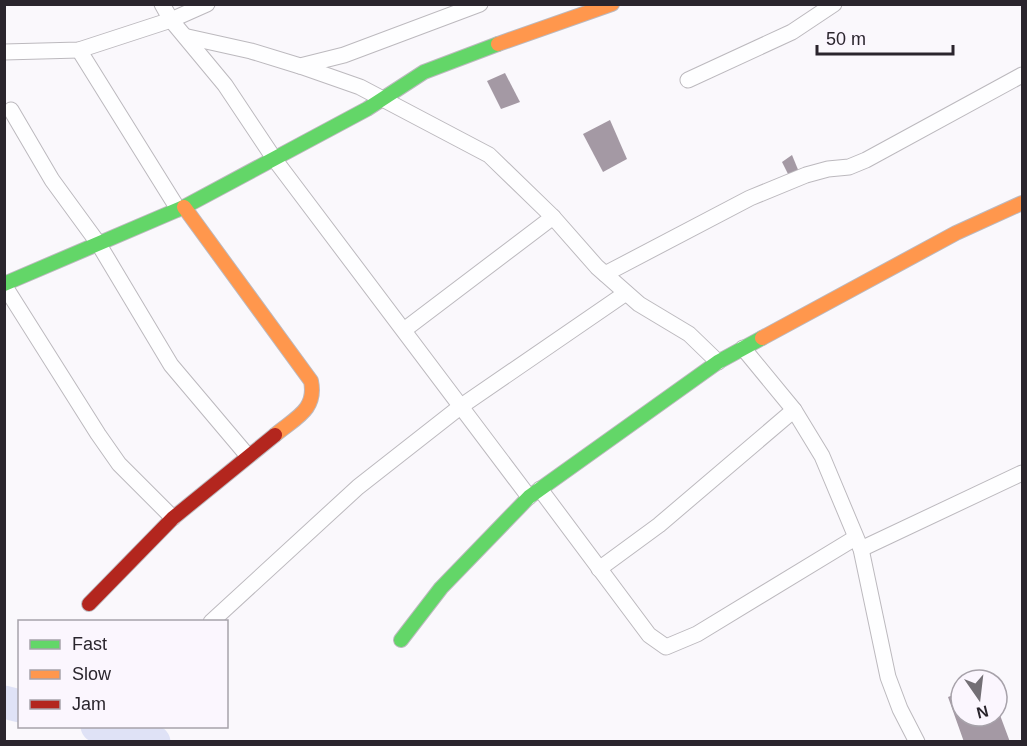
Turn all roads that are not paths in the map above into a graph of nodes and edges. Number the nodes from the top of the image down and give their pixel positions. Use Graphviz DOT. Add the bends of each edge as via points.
graph roads {
  1 [pos="162,4"];
  2 [pos="207,4"];
  3 [pos="480,4"];
  4 [pos="612,4"];
  5 [pos="834,4"];
  6 [pos="171,20"];
  7 [pos="188,38"];
  8 [pos="79,50"];
  9 [pos="4,52"];
  10 [pos="300,66"];
  11 [pos="1023,75"];
  12 [pos="687,80"];
  13 [pos="384,99"];
  14 [pos="11,110"];
  15 [pos="275,160"];
  16 [pos="1023,203"];
  17 [pos="181,208"];
  18 [pos="553,217"];
  19 [pos="98,243"];
  20 [pos="605,274"];
  21 [pos="4,284"];
  22 [pos="626,293"];
  23 [pos="404,330"];
  24 [pos="743,348"];
  25 [pos="718,362"];
  26 [pos="460,407"];
  27 [pos="794,410"];
  28 [pos="247,455"];
  29 [pos="1021,478"];
  30 [pos="534,493"];
  31 [pos="173,518"];
  32 [pos="858,543"];
  33 [pos="599,569"];
  34 [pos="88,604"];
  35 [pos="212,620"];
  36 [pos="401,640"];
  37 [pos="917,741"];
  1 -- 6 [label="street"];
  2 -- 6 [label="street"];
  3 -- 10 [label="street" via="344,55"];
  4 -- 13 [label="street" via="424,72"];
  5 -- 12 [label="street" via="792,32"];
  6 -- 7 [label="street"];
  6 -- 8 [label="street"];
  7 -- 10 [label="street"];
  7 -- 15 [label="street"];
  8 -- 9 [label="street"];
  8 -- 17 [label="street"];
  10 -- 13 [label="street"];
  11 -- 20 [label="street" via="866,160 806,175 750,198"];
  13 -- 15 [label="street"];
  13 -- 18 [label="street" via="489,155"];
  14 -- 19 [label="street" via="52,180"];
  15 -- 17 [label="street"];
  15 -- 23 [label="street"];
  16 -- 24 [label="street" via="956,232"];
  17 -- 19 [label="street"];
  17 -- 28 [label="street" via="311,381 314,395 310,406"];
  18 -- 20 [label="street"];
  18 -- 23 [label="street"];
  19 -- 21 [label="street"];
  19 -- 28 [label="street" via="171,365"];
  20 -- 22 [label="street"];
  21 -- 31 [label="street" via="119,464"];
  22 -- 25 [label="street" via="688,334"];
  22 -- 26 [label="street"];
  23 -- 26 [label="street"];
  24 -- 25 [label="street"];
  24 -- 27 [label="street"];
  25 -- 30 [label="street"];
  26 -- 30 [label="street"];
  26 -- 35 [label="street" via="358,487"];
  27 -- 32 [label="street" via="822,456"];
  27 -- 33 [label="street" via="659,525"];
  28 -- 31 [label="street"];
  29 -- 32 [label="street"];
  30 -- 33 [label="street"];
  30 -- 36 [label="street" via="441,588"];
  31 -- 34 [label="street"];
  32 -- 33 [label="street" via="697,634 666,647 649,635"];
  32 -- 37 [label="street" via="888,677"];
}
